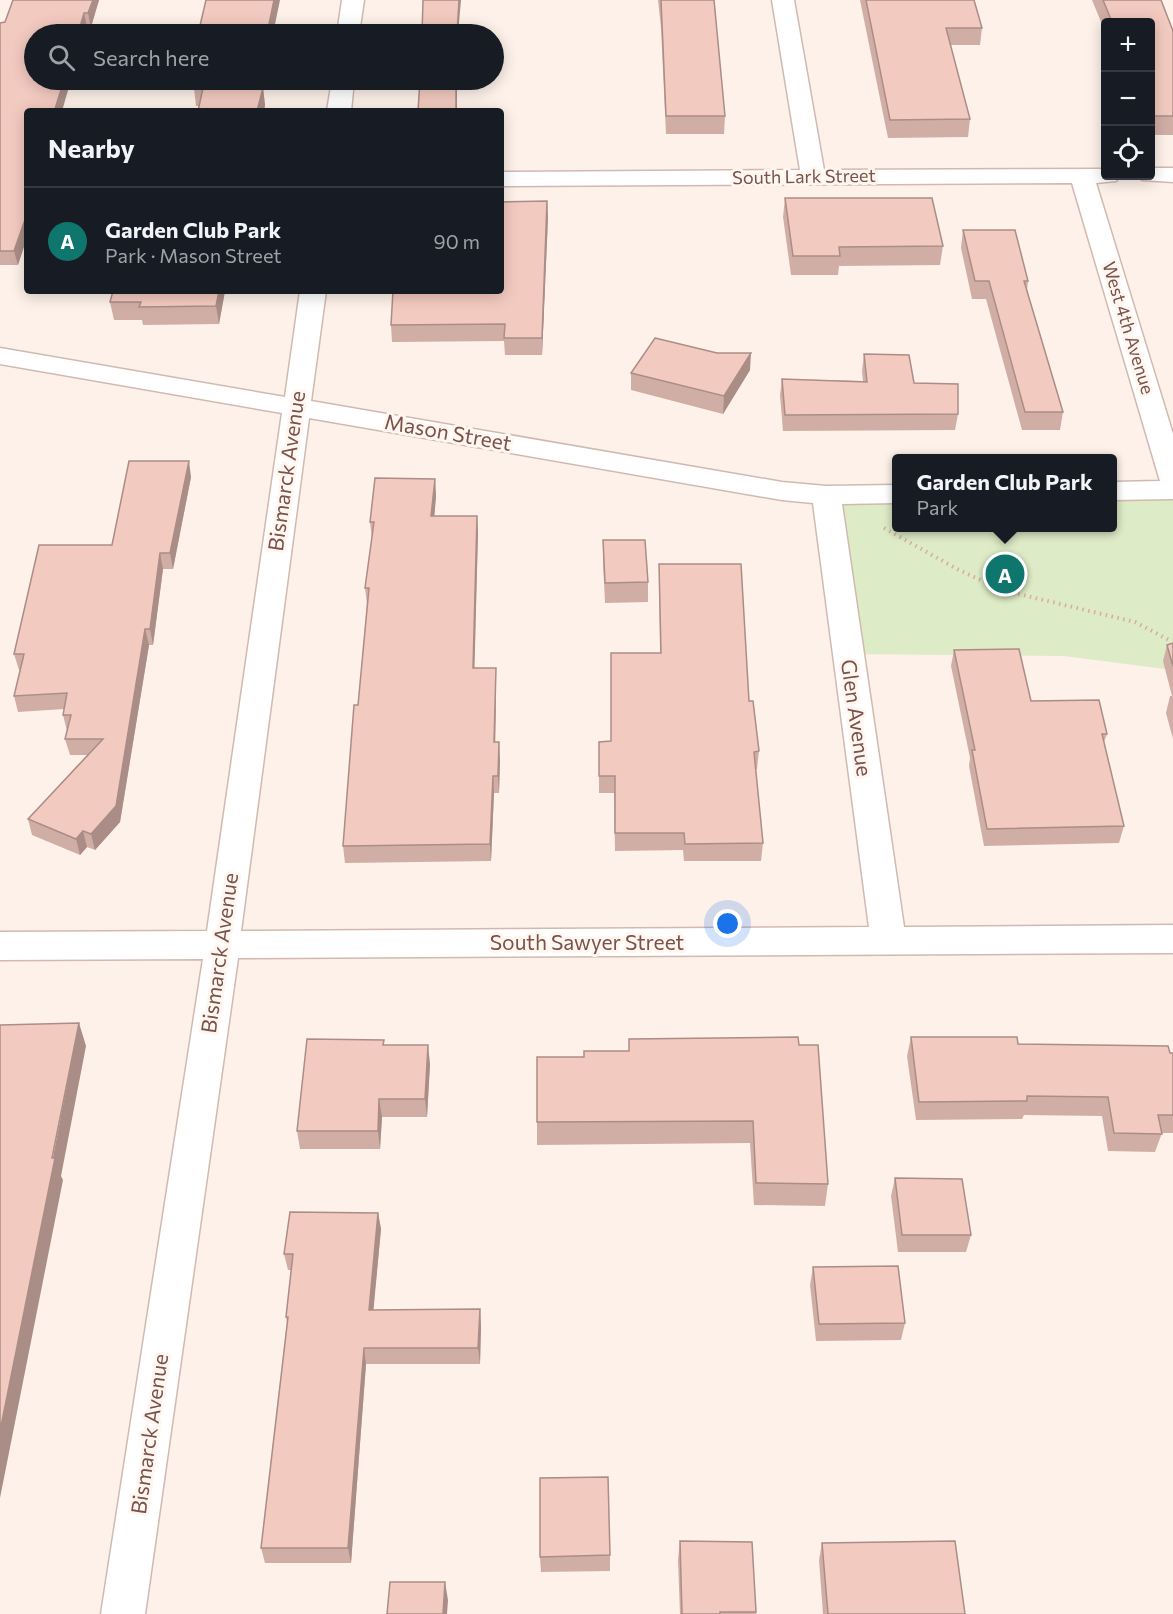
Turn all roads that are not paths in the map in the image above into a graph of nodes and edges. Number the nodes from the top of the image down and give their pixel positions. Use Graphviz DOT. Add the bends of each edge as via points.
graph roads {
  1 [pos="354,0"];
  2 [pos="783,0"];
  3 [pos="350,24"];
  4 [pos="342,90"];
  5 [pos="339,108"];
  6 [pos="1155,175"];
  7 [pos="1173,175"];
  8 [pos="1082,176"];
  9 [pos="1101,176"];
  10 [pos="813,177"];
  11 [pos="504,179"];
  12 [pos="313,294"];
  13 [pos="0,356"];
  14 [pos="296,406"];
  15 [pos="1173,480"];
  16 [pos="1173,490"];
  17 [pos="1117,491"];
  18 [pos="892,494"];
  19 [pos="826,495"];
  20 [pos="1173,939"];
  21 [pos="888,940"];
  22 [pos="0,946"];
  23 [pos="222,946"];
  24 [pos="123,1614"];
  1 -- 3 [label="street"];
  2 -- 10 [label="street"];
  4 -- 5 [label="street"];
  6 -- 7 [label="street"];
  8 -- 9 [label="street, South Lark Street"];
  8 -- 10 [label="street, South Lark Street"];
  8 -- 15 [label="street, West 4th Avenue"];
  10 -- 11 [label="street, South Lark Street"];
  12 -- 14 [label="street, Bismarck Avenue"];
  13 -- 14 [label="street, Mason Street"];
  14 -- 19 [label="street, Mason Street"];
  14 -- 23 [label="street, Bismarck Avenue"];
  16 -- 17 [label="street"];
  18 -- 19 [label="street, Mason Street"];
  19 -- 21 [label="street, Glen Avenue"];
  20 -- 21 [label="street, South Sawyer Street"];
  21 -- 23 [label="street, South Sawyer Street"];
  22 -- 23 [label="street, South Sawyer Street"];
  23 -- 24 [label="street, Bismarck Avenue"];
}
